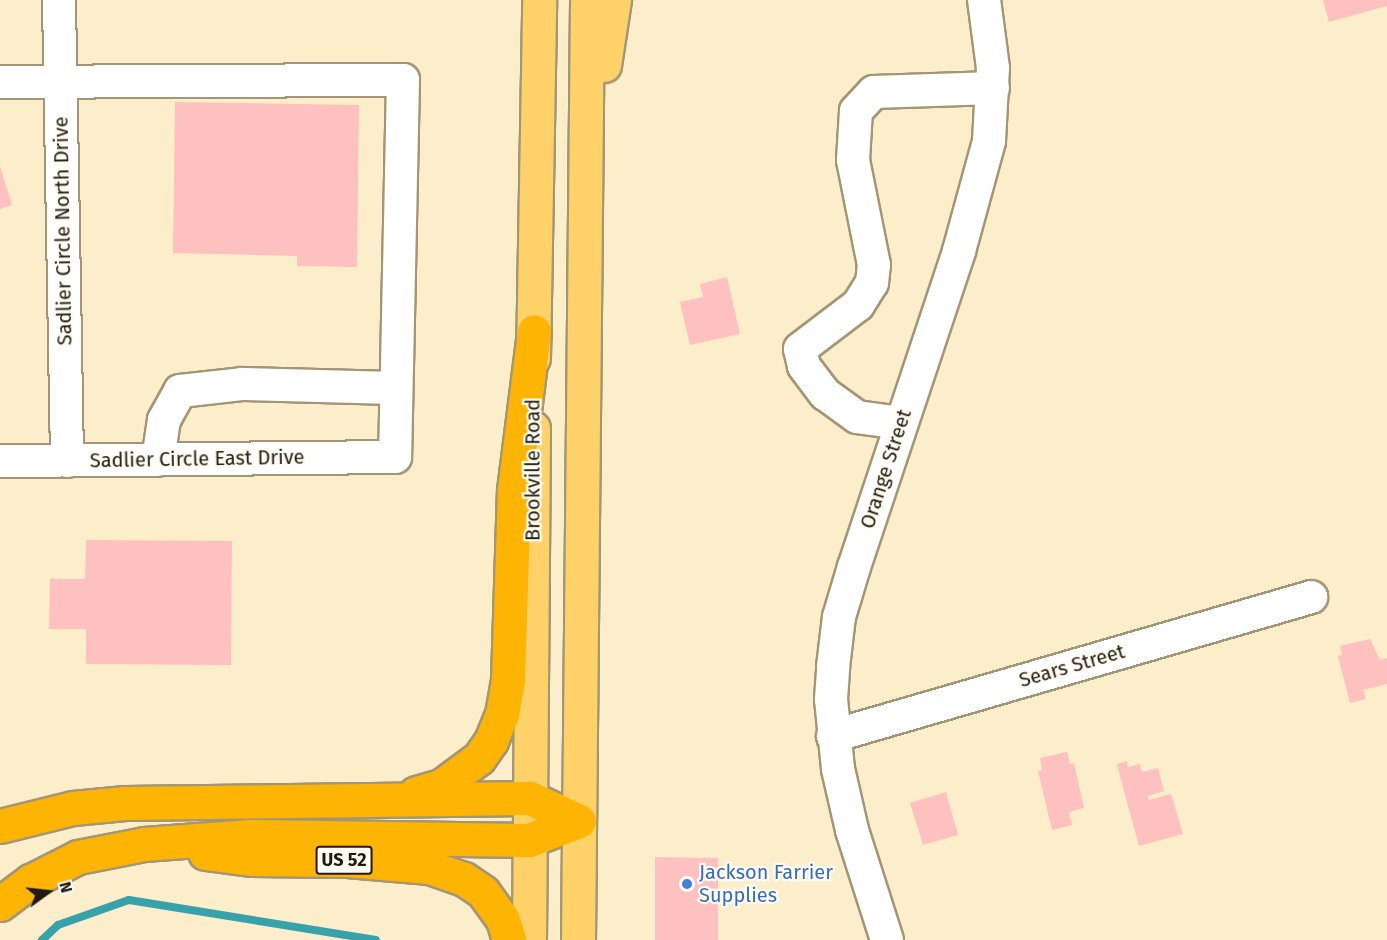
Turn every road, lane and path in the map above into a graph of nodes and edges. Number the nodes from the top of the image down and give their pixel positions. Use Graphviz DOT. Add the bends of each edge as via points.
graph roads {
  1 [pos="59,0"];
  2 [pos="524,0"];
  3 [pos="539,0"];
  4 [pos="587,0"];
  5 [pos="614,0"];
  6 [pos="984,0"];
  7 [pos="538,75"];
  8 [pos="60,80"];
  9 [pos="0,82"];
  10 [pos="993,88"];
  11 [pos="585,136"];
  12 [pos="534,331"];
  13 [pos="396,388"];
  14 [pos="901,423"];
  15 [pos="158,460"];
  16 [pos="0,461"];
  17 [pos="67,461"];
  18 [pos="1311,597"];
  19 [pos="833,736"];
  20 [pos="530,798"];
  21 [pos="388,800"];
  22 [pos="579,821"];
  23 [pos="0,826"];
  24 [pos="529,840"];
  25 [pos="144,844"];
  26 [pos="0,904"];
  27 [pos="509,940"];
  28 [pos="529,940"];
  29 [pos="578,940"];
  30 [pos="887,940"];
  1 -- 8 [label="street, Sadlier Circle North Drive"];
  2 -- 7 [label="main road"];
  3 -- 7 [label="main road, Brookville Road"];
  4 -- 11 [label="main road"];
  5 -- 11 [label="main road" via="606,59"];
  6 -- 10 [label="street, Orange Street"];
  7 -- 12 [label="main road, Brookville Road"];
  8 -- 9 [label="street"];
  8 -- 13 [label="street" via="148,84 403,80"];
  8 -- 17 [label="street, Sadlier Circle North Drive"];
  10 -- 14 [label="street, Orange Street" via="982,172"];
  10 -- 14 [label="street" via="874,92 856,111 853,160 874,264 872,283 858,305 800,349 804,366 825,394 857,417"];
  11 -- 22 [label="main road"];
  12 -- 20 [label="main road, Brookville Road"];
  12 -- 21 [label="highway" via="514,490 508,679 502,714 491,741 459,774 441,786"];
  13 -- 15 [label="street" via="242,384 180,391 164,420"];
  13 -- 15 [label="street, Sadlier Circle East Drive" via="395,457"];
  14 -- 19 [label="street, Orange Street" via="839,617 831,699"];
  15 -- 17 [label="street, Sadlier Circle East Drive"];
  16 -- 17 [label="street, Sadlier Circle East Drive"];
  18 -- 19 [label="street, Sears Street"];
  19 -- 30 [label="street, Orange Street" via="844,802"];
  20 -- 21 [label="highway"];
  20 -- 22 [label="highway"];
  20 -- 24 [label="main road, Brookville Road"];
  21 -- 23 [label="highway" via="125,803 73,808"];
  22 -- 24 [label="highway"];
  22 -- 29 [label="main road"];
  24 -- 25 [label="highway" via="251,836"];
  24 -- 28 [label="main road, Brookville Road"];
  25 -- 26 [label="highway, US 52" via="78,857 31,881"];
  25 -- 27 [label="highway, US 52" via="251,859 347,860 429,867 464,879 483,892 503,920"];
}
